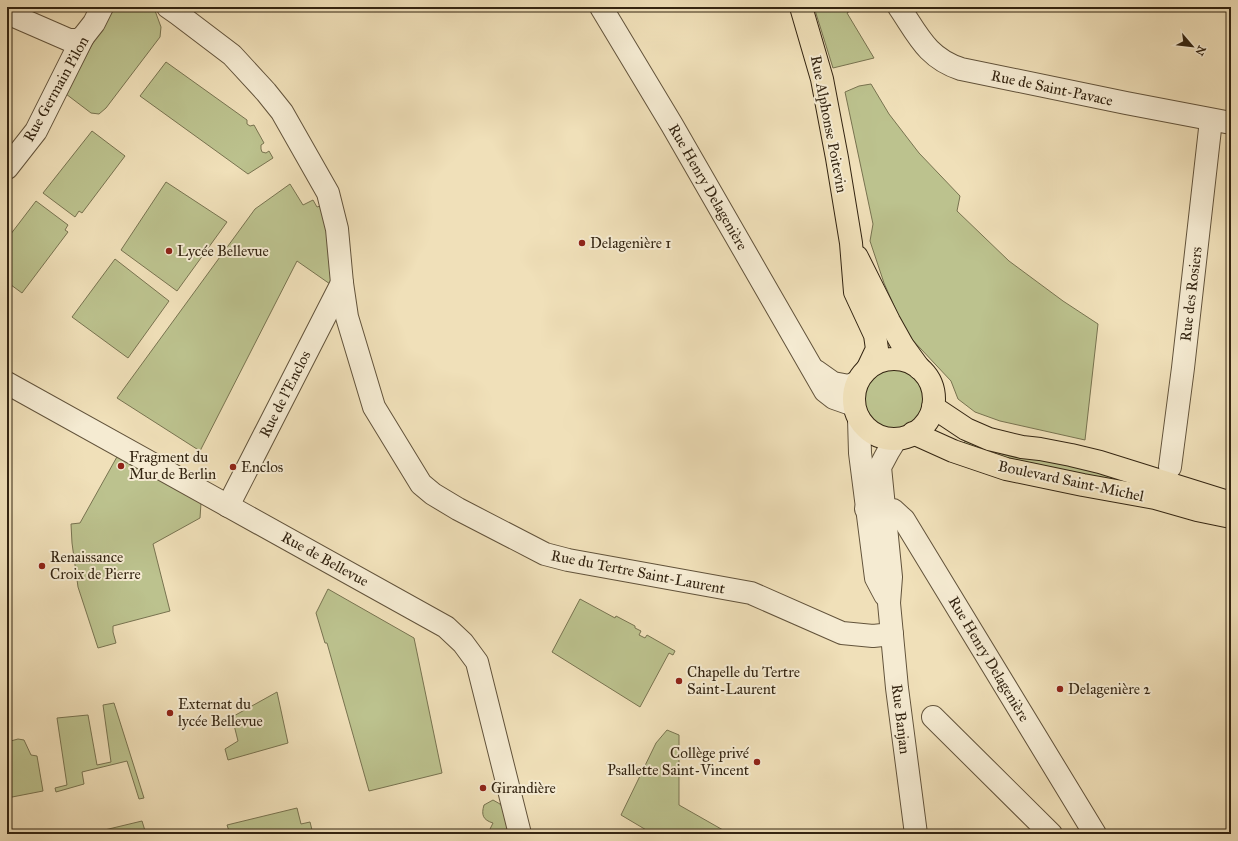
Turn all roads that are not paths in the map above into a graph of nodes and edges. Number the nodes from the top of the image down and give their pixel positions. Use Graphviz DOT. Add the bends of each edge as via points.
graph roads {
  1 [pos="102,7"];
  2 [pos="168,7"];
  3 [pos="601,7"];
  4 [pos="801,7"];
  5 [pos="899,7"];
  6 [pos="7,13"];
  7 [pos="84,37"];
  8 [pos="1221,122"];
  9 [pos="7,168"];
  10 [pos="851,243"];
  11 [pos="342,283"];
  12 [pos="812,368"];
  13 [pos="920,368"];
  14 [pos="862,375"];
  15 [pos="10,390"];
  16 [pos="933,407"];
  17 [pos="857,412"];
  18 [pos="905,436"];
  19 [pos="1170,467"];
  20 [pos="1231,502"];
  21 [pos="228,506"];
  22 [pos="875,510"];
  23 [pos="1231,517"];
  24 [pos="892,634"];
  25 [pos="933,717"];
  26 [pos="520,834"];
  27 [pos="916,834"];
  28 [pos="1051,834"];
  29 [pos="1095,834"];
  1 -- 7 [label="street, Rue Germain Pilon"];
  2 -- 11 [label="street, Rue du Tertre Saint-Laurent" via="232,54 282,112 328,194 337,229"];
  3 -- 12 [label="street, Rue Henry Delagenière"];
  4 -- 10 [label="main road, Rue Alphonse Poitevin" via="822,79"];
  5 -- 8 [label="street, Rue de Saint-Pavace" via="925,46 952,66"];
  6 -- 7 [label="street" via="69,40"];
  7 -- 9 [label="street, Rue Germain Pilon" via="36,131"];
  8 -- 19 [label="street, Rue des Rosiers"];
  10 -- 13 [label="main road, Rue Alphonse Poitevin" via="889,321 903,346"];
  10 -- 14 [label="main road, Rue Alphonse Poitevin" via="855,292 875,336 877,349"];
  11 -- 21 [label="street, Rue de l'Enclos"];
  11 -- 24 [label="street, Rue du Tertre Saint-Laurent" via="350,329 374,407 421,484 432,494 545,554 751,593 842,633 873,636"];
  12 -- 14 [label="street, Rue Henry Delagenière" via="833,383 849,386"];
  12 -- 17 [label="street, Rue Henry Delagenière" via="825,391"];
  13 -- 14 [label="main road" via="908,361 894,358 883,360"];
  13 -- 16 [label="main road" via="932,385"];
  14 -- 17 [label="main road" via="854,393"];
  15 -- 21 [label="street, Rue de Bellevue"];
  16 -- 18 [label="main road" via="926,423"];
  16 -- 20 [label="main road, Boulevard Saint-Michel" via="966,429 989,439 1100,462"];
  17 -- 18 [label="main road" via="864,426 873,433 886,438"];
  17 -- 22 [label="street, Rue Banjan" via="860,452"];
  18 -- 22 [label="street, Rue Banjan" via="888,452 880,467"];
  18 -- 23 [label="main road, Boulevard Saint-Michel" via="1006,469 1155,498"];
  21 -- 26 [label="street, Rue de Bellevue" via="446,627 463,643 477,662"];
  22 -- 24 [label="street, Rue Banjan" via="876,578 889,603"];
  22 -- 29 [label="street, Rue Henry Delagenière" via="893,510 904,520"];
  24 -- 27 [label="street, Rue Banjan"];
  25 -- 28 [label="street"];
}
